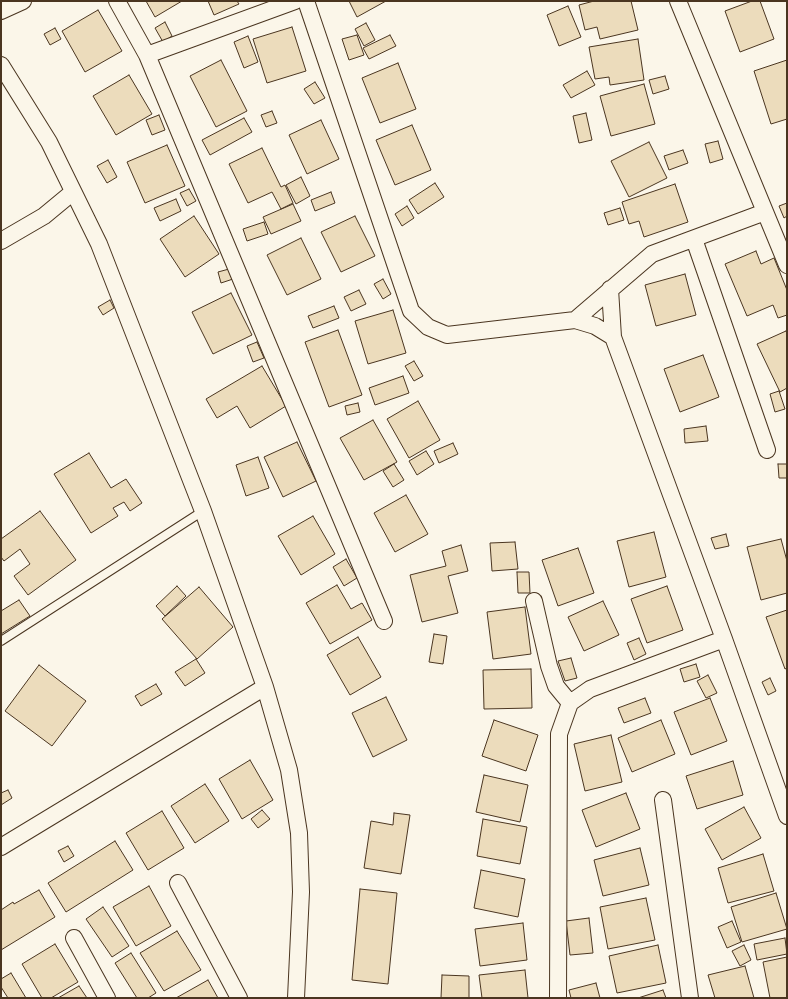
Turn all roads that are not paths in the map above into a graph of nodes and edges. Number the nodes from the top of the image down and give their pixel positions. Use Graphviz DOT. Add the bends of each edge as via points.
graph roads {
  1 [pos="23,1"];
  2 [pos="117,1"];
  3 [pos="295,1"];
  4 [pos="306,1"];
  5 [pos="678,1"];
  6 [pos="1,11"];
  7 [pos="147,55"];
  8 [pos="1,64"];
  9 [pos="73,192"];
  10 [pos="765,212"];
  11 [pos="694,239"];
  12 [pos="1,241"];
  13 [pos="787,265"];
  14 [pos="610,289"];
  15 [pos="575,320"];
  16 [pos="613,337"];
  17 [pos="767,450"];
  18 [pos="203,511"];
  19 [pos="534,601"];
  20 [pos="384,621"];
  21 [pos="724,639"];
  22 [pos="1,642"];
  23 [pos="265,688"];
  24 [pos="570,703"];
  25 [pos="662,800"];
  26 [pos="787,816"];
  27 [pos="1,847"];
  28 [pos="178,883"];
  29 [pos="74,938"];
  30 [pos="107,998"];
  31 [pos="239,998"];
  32 [pos="296,998"];
  33 [pos="558,998"];
  34 [pos="690,998"];
  1 -- 6 [label="street"];
  2 -- 7 [label="street"];
  3 -- 7 [label="street"];
  4 -- 15 [label="street" via="411,311 428,327 447,335"];
  5 -- 10 [label="street"];
  7 -- 20 [label="street"];
  8 -- 9 [label="street" via="49,142"];
  9 -- 12 [label="street" via="44,216"];
  9 -- 18 [label="street" via="99,244"];
  10 -- 11 [label="street"];
  10 -- 13 [label="street"];
  11 -- 14 [label="street" via="652,254"];
  11 -- 17 [label="street"];
  14 -- 15 [label="street"];
  14 -- 16 [label="street"];
  15 -- 16 [label="street" via="595,326"];
  16 -- 21 [label="street"];
  18 -- 22 [label="lane"];
  18 -- 23 [label="street"];
  19 -- 24 [label="street" via="548,666 556,686"];
  21 -- 24 [label="street" via="590,689"];
  21 -- 26 [label="street"];
  23 -- 27 [label="street"];
  23 -- 32 [label="street" via="288,770 299,833 301,892"];
  24 -- 33 [label="street" via="559,734"];
  25 -- 34 [label="street"];
  28 -- 31 [label="street"];
  29 -- 30 [label="street"];
}
